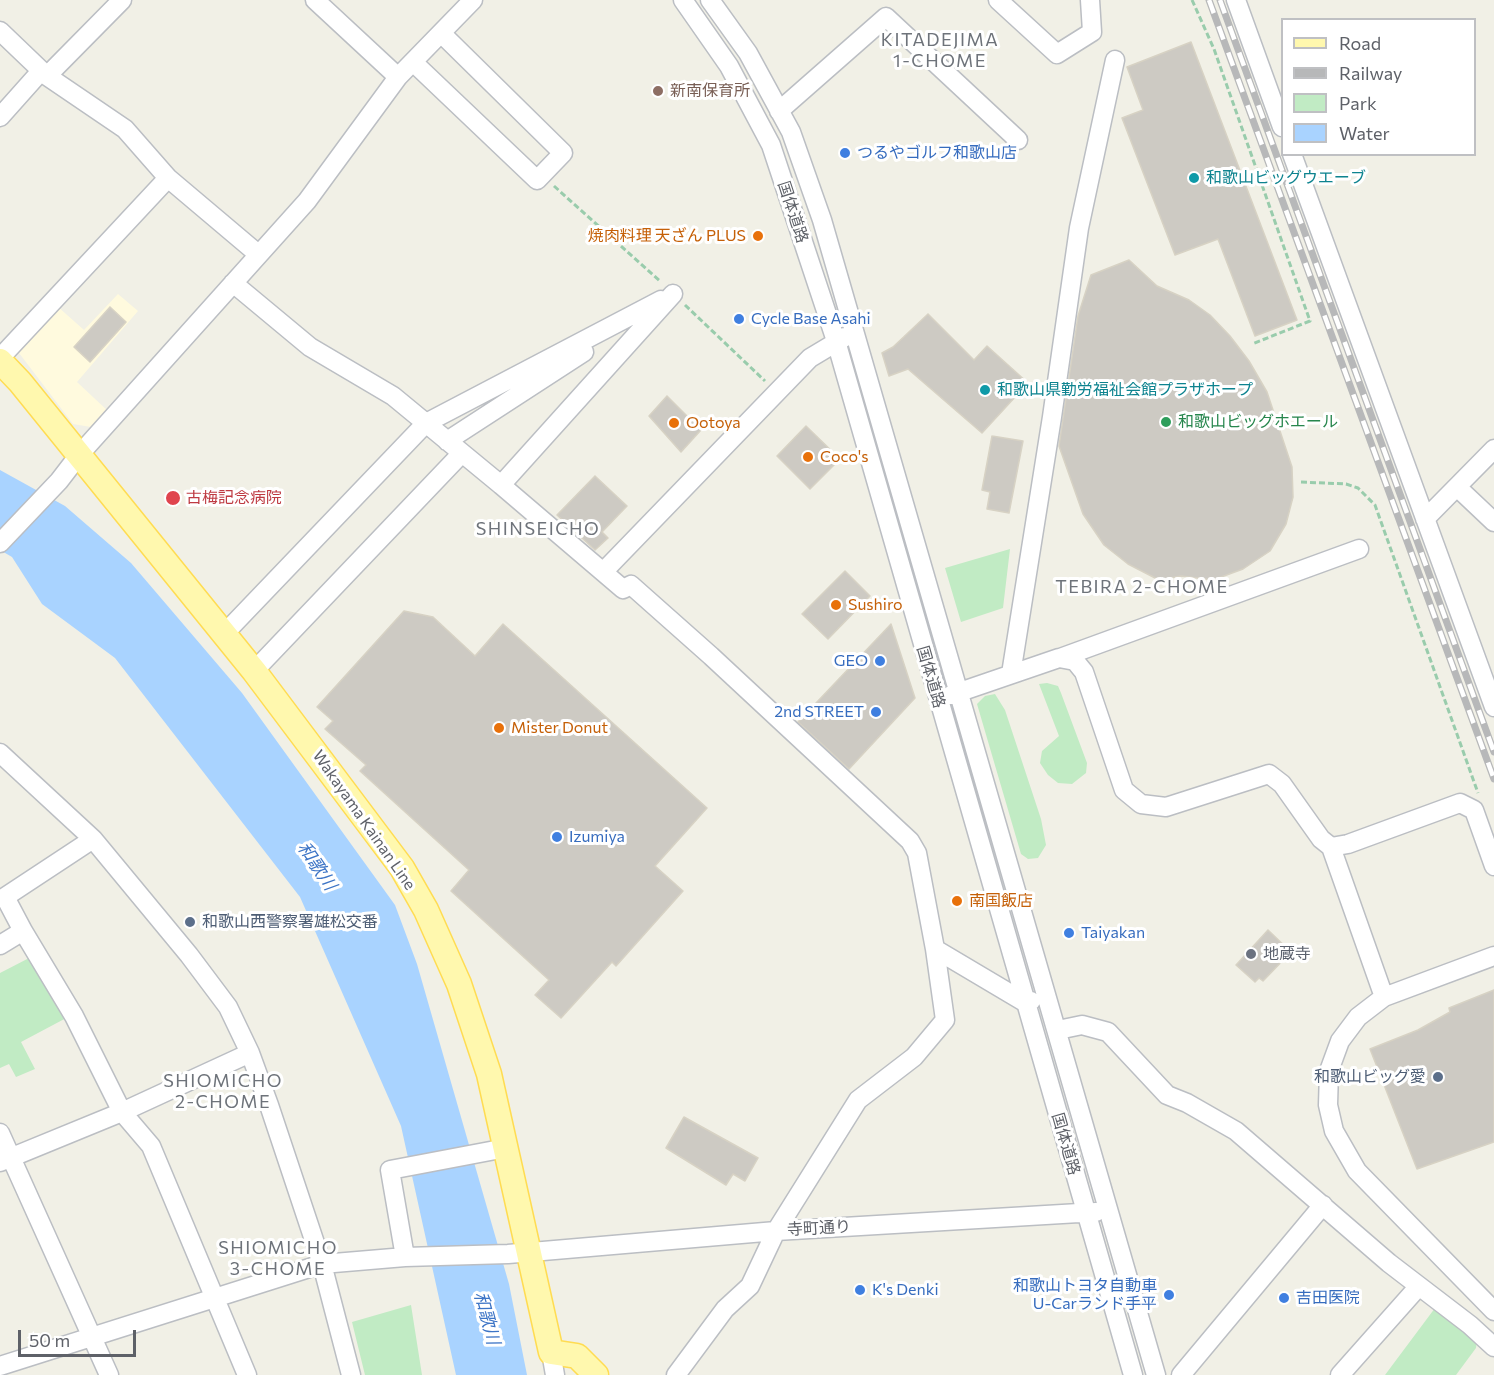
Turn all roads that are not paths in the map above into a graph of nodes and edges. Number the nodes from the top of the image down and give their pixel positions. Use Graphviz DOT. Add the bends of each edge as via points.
graph roads {
  1 [pos="122,0"];
  2 [pos="315,0"];
  3 [pos="473,0"];
  4 [pos="683,0"];
  5 [pos="710,0"];
  6 [pos="998,0"];
  7 [pos="1090,0"];
  8 [pos="1236,0"];
  9 [pos="0,31"];
  10 [pos="441,33"];
  11 [pos="1114,60"];
  12 [pos="413,62"];
  13 [pos="44,73"];
  14 [pos="398,77"];
  15 [pos="779,111"];
  16 [pos="0,117"];
  17 [pos="1281,124"];
  18 [pos="1018,140"];
  19 [pos="1293,156"];
  20 [pos="168,178"];
  21 [pos="258,254"];
  22 [pos="233,283"];
  23 [pos="673,294"];
  24 [pos="856,332"];
  25 [pos="836,341"];
  26 [pos="0,360"];
  27 [pos="426,423"];
  28 [pos="447,441"];
  29 [pos="1494,449"];
  30 [pos="462,453"];
  31 [pos="79,455"];
  32 [pos="501,484"];
  33 [pos="1457,487"];
  34 [pos="1425,519"];
  35 [pos="1494,522"];
  36 [pos="0,543"];
  37 [pos="1359,549"];
  38 [pos="604,571"];
  39 [pos="224,634"];
  40 [pos="1059,658"];
  41 [pos="254,671"];
  42 [pos="1011,674"];
  43 [pos="960,692"];
  44 [pos="938,700"];
  45 [pos="1494,707"];
  46 [pos="0,753"];
  47 [pos="93,839"];
  48 [pos="1331,847"];
  49 [pos="1494,866"];
  50 [pos="23,931"];
  51 [pos="0,945"];
  52 [pos="935,949"];
  53 [pos="1494,956"];
  54 [pos="1048,996"];
  55 [pos="1384,998"];
  56 [pos="1026,1003"];
  57 [pos="1058,1030"];
  58 [pos="250,1053"];
  59 [pos="122,1113"];
  60 [pos="0,1133"];
  61 [pos="498,1149"];
  62 [pos="6,1159"];
  63 [pos="1323,1205"];
  64 [pos="1109,1211"];
  65 [pos="1086,1213"];
  66 [pos="776,1231"];
  67 [pos="518,1253"];
  68 [pos="412,1257"];
  69 [pos="322,1264"];
  70 [pos="1419,1286"];
  71 [pos="214,1297"];
  72 [pos="1494,1311"];
  73 [pos="91,1336"];
  74 [pos="1494,1347"];
  75 [pos="553,1363"];
  76 [pos="0,1366"];
  77 [pos="109,1375"];
  78 [pos="247,1375"];
  79 [pos="351,1375"];
  80 [pos="596,1375"];
  81 [pos="676,1375"];
  82 [pos="1133,1375"];
  83 [pos="1156,1375"];
  84 [pos="1181,1375"];
  85 [pos="1340,1375"];
  1 -- 13 [label="street"];
  2 -- 14 [label="street"];
  3 -- 10 [label="street"];
  4 -- 25 [label="street, 国体道路" via="729,66 771,146"];
  5 -- 15 [label="street, 国体道路" via="748,53"];
  6 -- 7 [label="street" via="1057,54 1092,32"];
  8 -- 17 [label="street"];
  9 -- 13 [label="street"];
  10 -- 12 [label="street"];
  10 -- 12 [label="street" via="563,153 542,175 537,180"];
  11 -- 42 [label="street" via="1079,228"];
  12 -- 14 [label="street"];
  13 -- 16 [label="street"];
  13 -- 20 [label="street" via="125,129"];
  14 -- 21 [label="street" via="307,201"];
  15 -- 18 [label="street" via="886,16"];
  15 -- 24 [label="street, 国体道路" via="791,132 822,220"];
  19 -- 34 [label="street"];
  20 -- 21 [label="street"];
  20 -- 26 [label="street"];
  21 -- 22 [label="street"];
  22 -- 27 [label="street" via="310,347 393,396"];
  22 -- 31 [label="street"];
  23 -- 27 [label="street"];
  23 -- 28 [label="street"];
  23 -- 32 [label="street"];
  24 -- 25 [label="street"];
  24 -- 43 [label="street, 国体道路"];
  25 -- 38 [label="street" via="810,358"];
  25 -- 44 [label="street, 国体道路"];
  26 -- 31 [label="main road, Wakayama Kainan Line"];
  27 -- 28 [label="street"];
  27 -- 39 [label="street"];
  28 -- 30 [label="street"];
  29 -- 33 [label="street"];
  30 -- 32 [label="street"];
  30 -- 41 [label="street"];
  31 -- 36 [label="street" via="59,482"];
  31 -- 39 [label="main road, Wakayama Kainan Line"];
  32 -- 38 [label="street"];
  33 -- 34 [label="street"];
  33 -- 35 [label="street"];
  34 -- 45 [label="street"];
  37 -- 40 [label="street"];
  38 -- 52 [label="street" via="623,589 631,585 640,592 910,841 917,853"];
  39 -- 41 [label="main road, Wakayama Kainan Line"];
  40 -- 42 [label="street"];
  40 -- 48 [label="street" via="1075,661 1084,672 1124,790 1141,804 1166,807 1269,774 1282,784"];
  41 -- 61 [label="main road, Wakayama Kainan Line" via="402,868 426,910 463,995 489,1074"];
  42 -- 43 [label="street"];
  43 -- 44 [label="street"];
  43 -- 54 [label="street, 国体道路"];
  44 -- 56 [label="street, 国体道路"];
  46 -- 47 [label="street"];
  47 -- 50 [label="street" via="5,897"];
  47 -- 58 [label="street" via="228,1007"];
  48 -- 49 [label="street" via="1460,803 1474,810"];
  48 -- 55 [label="street"];
  50 -- 51 [label="street"];
  50 -- 59 [label="street" via="74,1016"];
  52 -- 56 [label="street"];
  52 -- 66 [label="street" via="945,1020 914,1057 858,1100"];
  53 -- 55 [label="street"];
  54 -- 56 [label="street"];
  54 -- 57 [label="street, 国体道路"];
  55 -- 72 [label="street" via="1358,1017 1340,1041 1329,1071 1328,1105 1334,1131 1358,1171"];
  56 -- 65 [label="street, 国体道路"];
  57 -- 63 [label="street" via="1082,1025 1108,1032 1167,1095 1236,1131"];
  57 -- 64 [label="street, 国体道路"];
  58 -- 59 [label="street"];
  58 -- 69 [label="street"];
  59 -- 62 [label="street"];
  59 -- 71 [label="street" via="151,1146"];
  60 -- 62 [label="street"];
  61 -- 67 [label="main road, Wakayama Kainan Line"];
  61 -- 68 [label="street" via="390,1170"];
  62 -- 73 [label="street"];
  63 -- 70 [label="street"];
  63 -- 84 [label="street"];
  64 -- 65 [label="street, 寺町通り"];
  64 -- 83 [label="street, 国体道路"];
  65 -- 66 [label="street, 寺町通り"];
  65 -- 82 [label="street, 国体道路"];
  66 -- 67 [label="street, 寺町通り"];
  66 -- 81 [label="street" via="750,1286 725,1309"];
  67 -- 68 [label="street, 寺町通り"];
  67 -- 75 [label="main road, Wakayama Kainan Line"];
  68 -- 69 [label="street, 寺町通り"];
  69 -- 71 [label="street, 寺町通り"];
  69 -- 79 [label="street"];
  70 -- 74 [label="street"];
  70 -- 85 [label="street"];
  71 -- 73 [label="street, 寺町通り"];
  71 -- 78 [label="street"];
  73 -- 76 [label="street, 寺町通り"];
  73 -- 77 [label="street"];
  75 -- 80 [label="main road, Wakayama Kainan Line" via="577,1356"];
}
